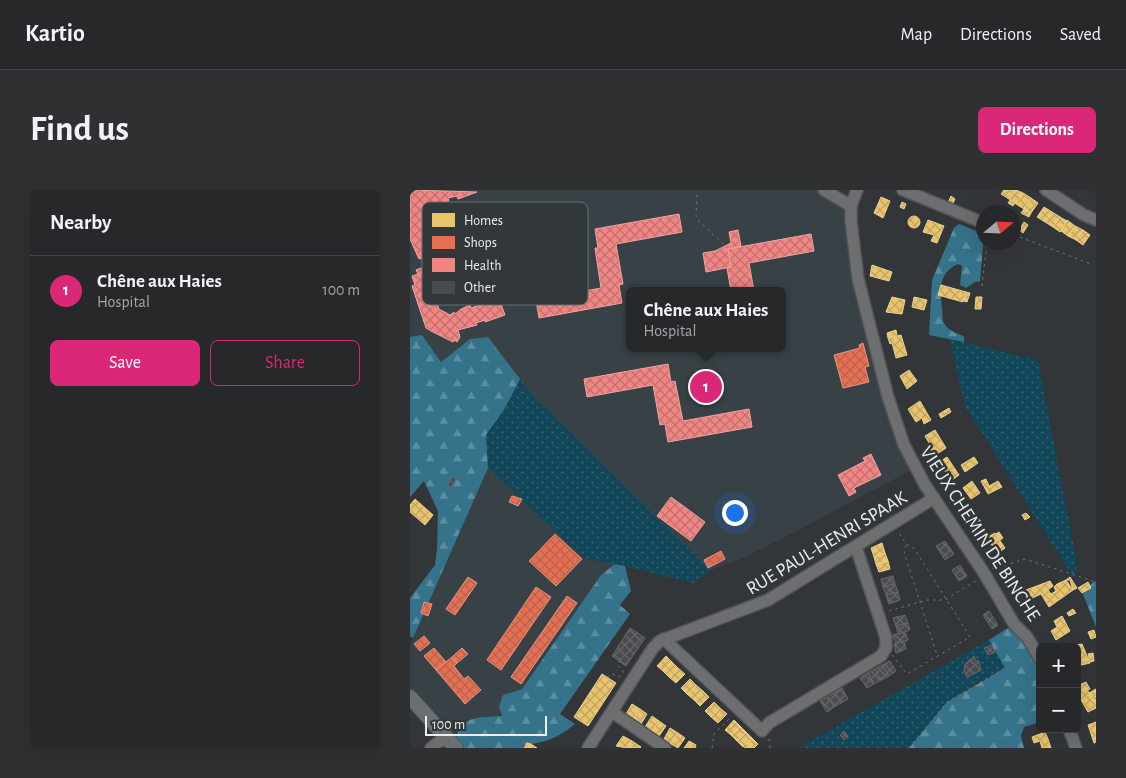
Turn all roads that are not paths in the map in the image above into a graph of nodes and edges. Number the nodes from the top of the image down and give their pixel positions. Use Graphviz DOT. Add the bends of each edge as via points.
graph roads {
  1 [pos="824,190"];
  2 [pos="856,190"];
  3 [pos="903,190"];
  4 [pos="1046,190"];
  5 [pos="851,206"];
  6 [pos="976,220"];
  7 [pos="1096,220"];
  8 [pos="934,498"];
  9 [pos="856,546"];
  10 [pos="664,639"];
  11 [pos="1036,653"];
  12 [pos="410,697"];
  13 [pos="612,712"];
  14 [pos="1070,733"];
  15 [pos="445,737"];
  16 [pos="431,748"];
  17 [pos="456,748"];
  18 [pos="588,748"];
  19 [pos="665,748"];
  20 [pos="1076,748"];
  1 -- 5 [label="street"];
  2 -- 5 [label="street, VIEUX CHEMIN DE BINCHE"];
  3 -- 6 [label="street"];
  4 -- 7 [label="street"];
  5 -- 8 [label="street, VIEUX CHEMIN DE BINCHE" via="858,280 888,397 904,446"];
  8 -- 9 [label="street, RUE PAUL-HENRI SPAAK"];
  8 -- 11 [label="street, VIEUX CHEMIN DE BINCHE" via="981,576"];
  9 -- 10 [label="street, RUE PAUL-HENRI SPAAK" via="768,600"];
  9 -- 10 [label="street" via="886,638 886,648 881,656 769,722 762,731"];
  10 -- 13 [label="street, RUE PAUL-HENRI SPAAK" via="652,648 628,677"];
  12 -- 15 [label="main road"];
  13 -- 18 [label="street, RUE PAUL-HENRI SPAAK"];
  13 -- 19 [label="street"];
  14 -- 20 [label="street"];
  15 -- 16 [label="street"];
  15 -- 17 [label="main road"];
}
